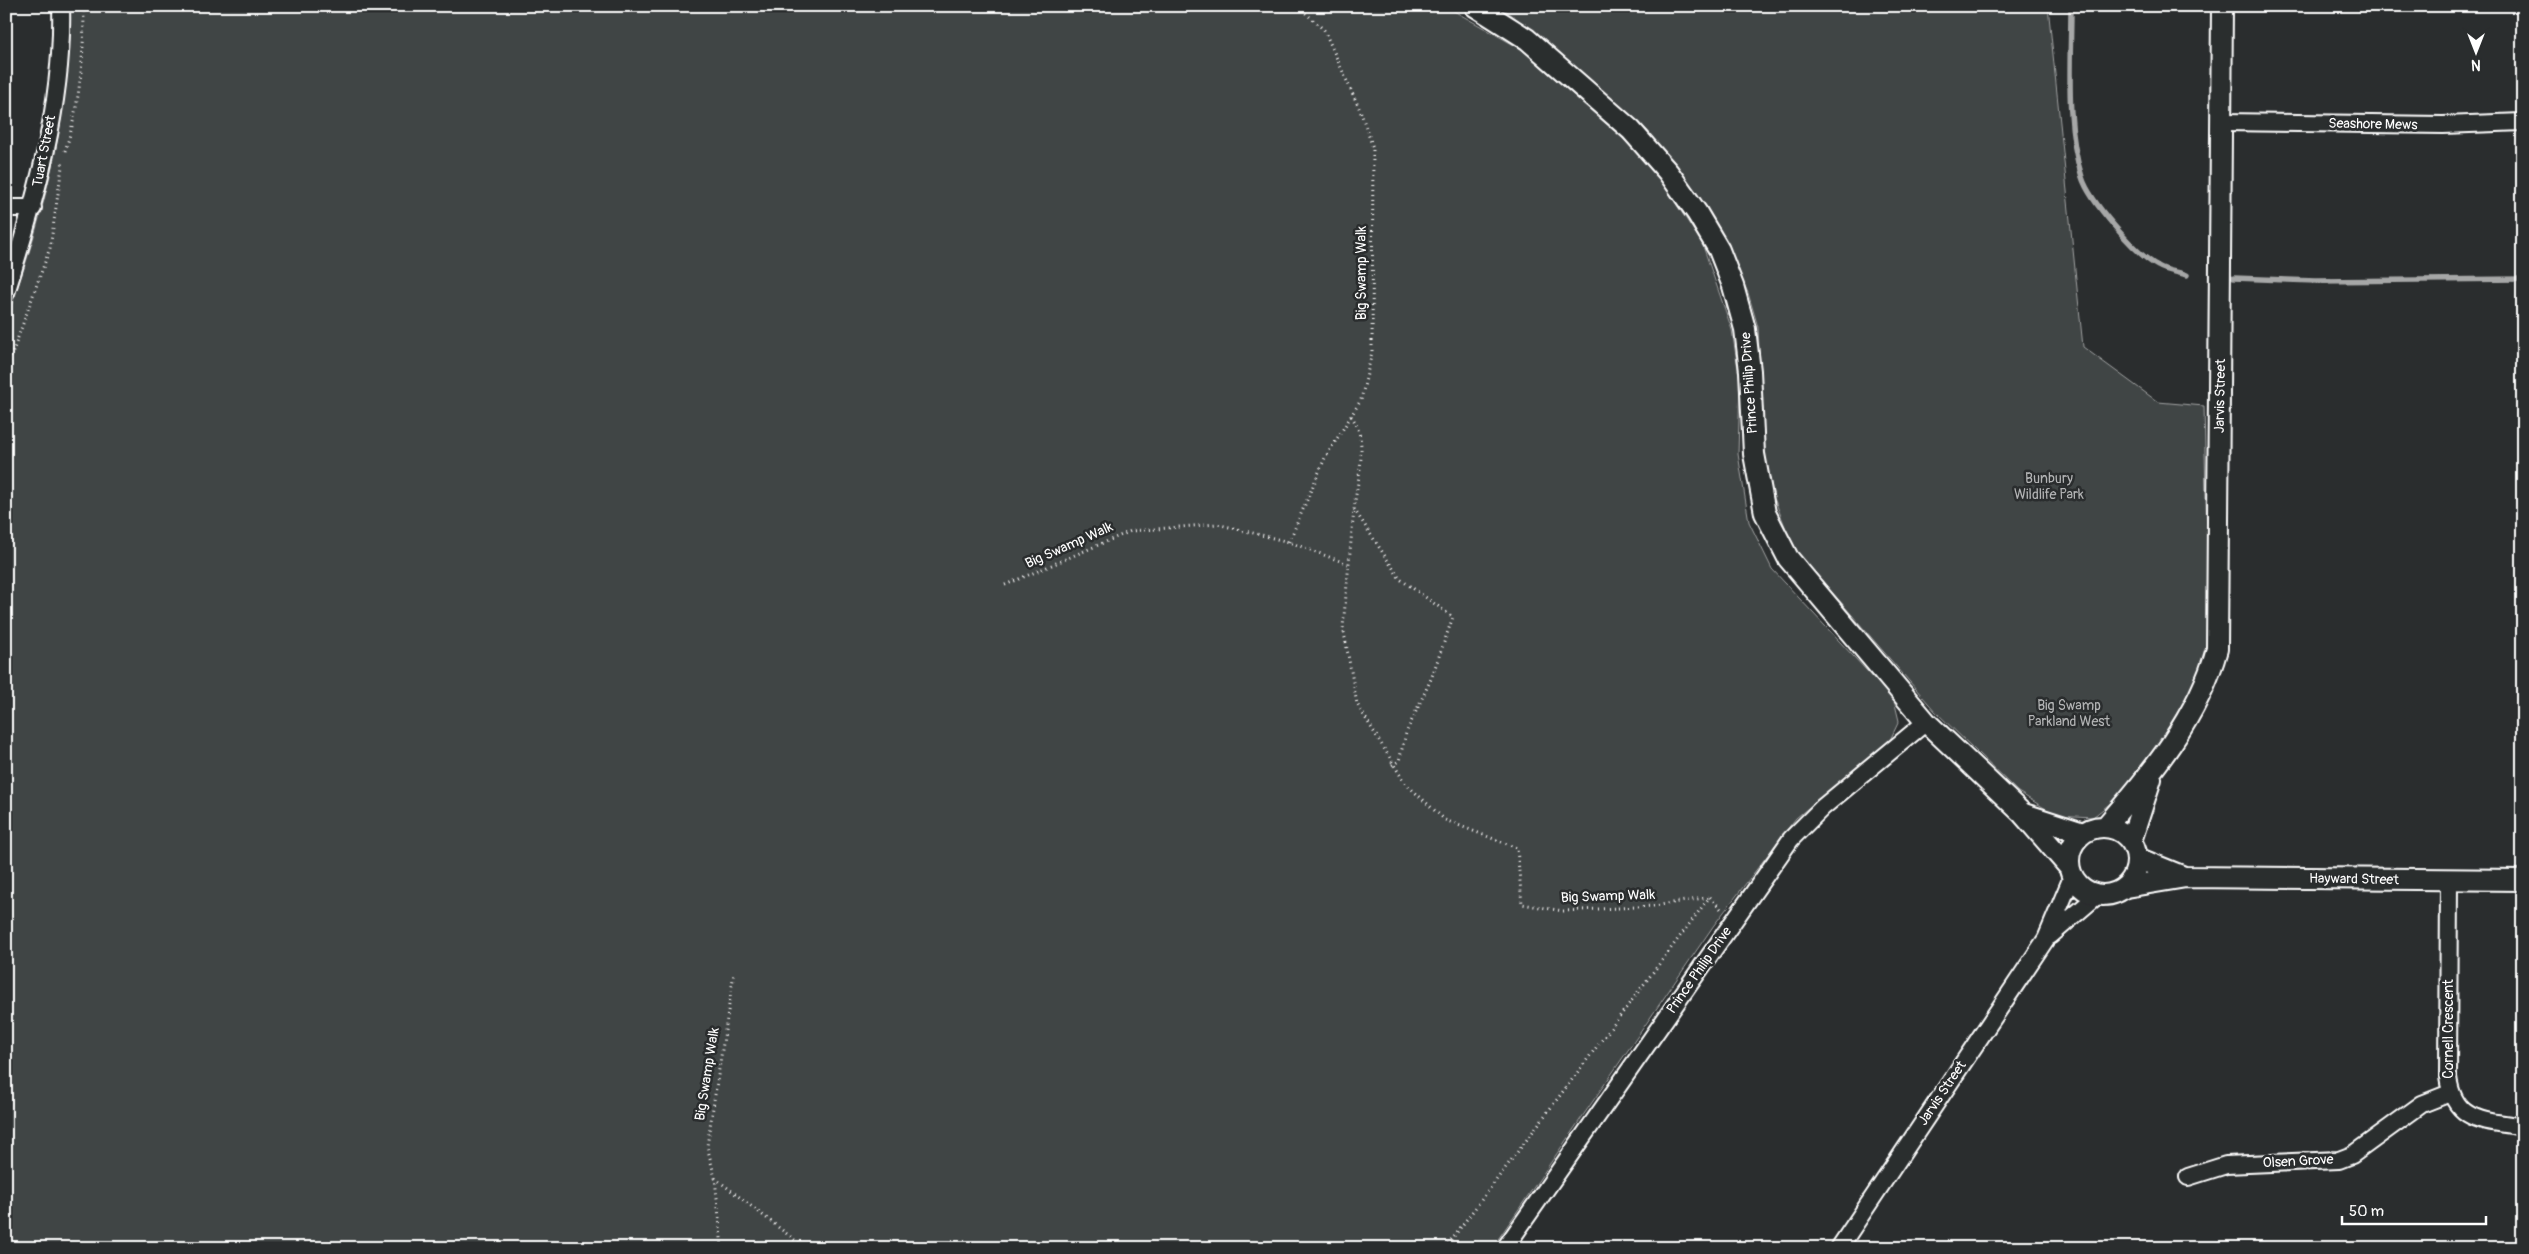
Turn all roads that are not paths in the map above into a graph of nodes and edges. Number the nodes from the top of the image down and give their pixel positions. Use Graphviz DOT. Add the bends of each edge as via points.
graph roads {
  1 [pos="62,6"];
  2 [pos="1475,6"];
  3 [pos="2222,6"];
  4 [pos="2223,122"];
  5 [pos="2523,122"];
  6 [pos="6,208"];
  7 [pos="33,208"];
  8 [pos="6,293"];
  9 [pos="1926,722"];
  10 [pos="2154,770"];
  11 [pos="2022,813"];
  12 [pos="2105,827"];
  13 [pos="2083,834"];
  14 [pos="2134,850"];
  15 [pos="2071,872"];
  16 [pos="2186,877"];
  17 [pos="2449,880"];
  18 [pos="2523,880"];
  19 [pos="2126,887"];
  20 [pos="2098,895"];
  21 [pos="2046,939"];
  22 [pos="2450,1093"];
  23 [pos="2523,1127"];
  24 [pos="2188,1177"];
  25 [pos="1505,1248"];
  26 [pos="1839,1248"];
  1 -- 7 [label="street, Tuart Street" via="57,80"];
  2 -- 9 [label="street, Prince Philip Drive" via="1527,39 1631,130 1668,172 1697,213 1719,250 1745,329 1754,454 1765,513 1788,558"];
  3 -- 4 [label="street, Jarvis Street"];
  4 -- 5 [label="street, Seashore Mews"];
  4 -- 10 [label="street, Jarvis Street" via="2217,650 2202,693"];
  6 -- 7 [label="street"];
  7 -- 8 [label="street, Tuart Street"];
  9 -- 11 [label="street, Prince Philip Drive"];
  9 -- 25 [label="street, Prince Philip Drive" via="1822,807 1791,839"];
  10 -- 12 [label="street, Jarvis Street"];
  10 -- 14 [label="street, Jarvis Street"];
  11 -- 13 [label="street, Prince Philip Drive"];
  11 -- 15 [label="street, Prince Philip Drive"];
  12 -- 13 [label="street" via="2093,828"];
  12 -- 14 [label="street" via="2115,829"];
  13 -- 15 [label="street" via="2071,848"];
  14 -- 16 [label="street, Hayward Street"];
  14 -- 19 [label="street" via="2137,869"];
  15 -- 20 [label="street" via="2083,889"];
  15 -- 21 [label="street, Jarvis Street"];
  16 -- 17 [label="street, Hayward Street"];
  16 -- 19 [label="street, Hayward Street"];
  17 -- 18 [label="street, Hayward Street"];
  17 -- 22 [label="street, Cornell Crescent"];
  19 -- 20 [label="street" via="2108,895"];
  20 -- 21 [label="street, Jarvis Street"];
  21 -- 26 [label="street, Jarvis Street"];
  22 -- 23 [label="street, Cornell Crescent" via="2457,1106 2471,1116"];
  22 -- 24 [label="street, Olsen Grove" via="2422,1104 2352,1155 2339,1160 2226,1165"];
}
